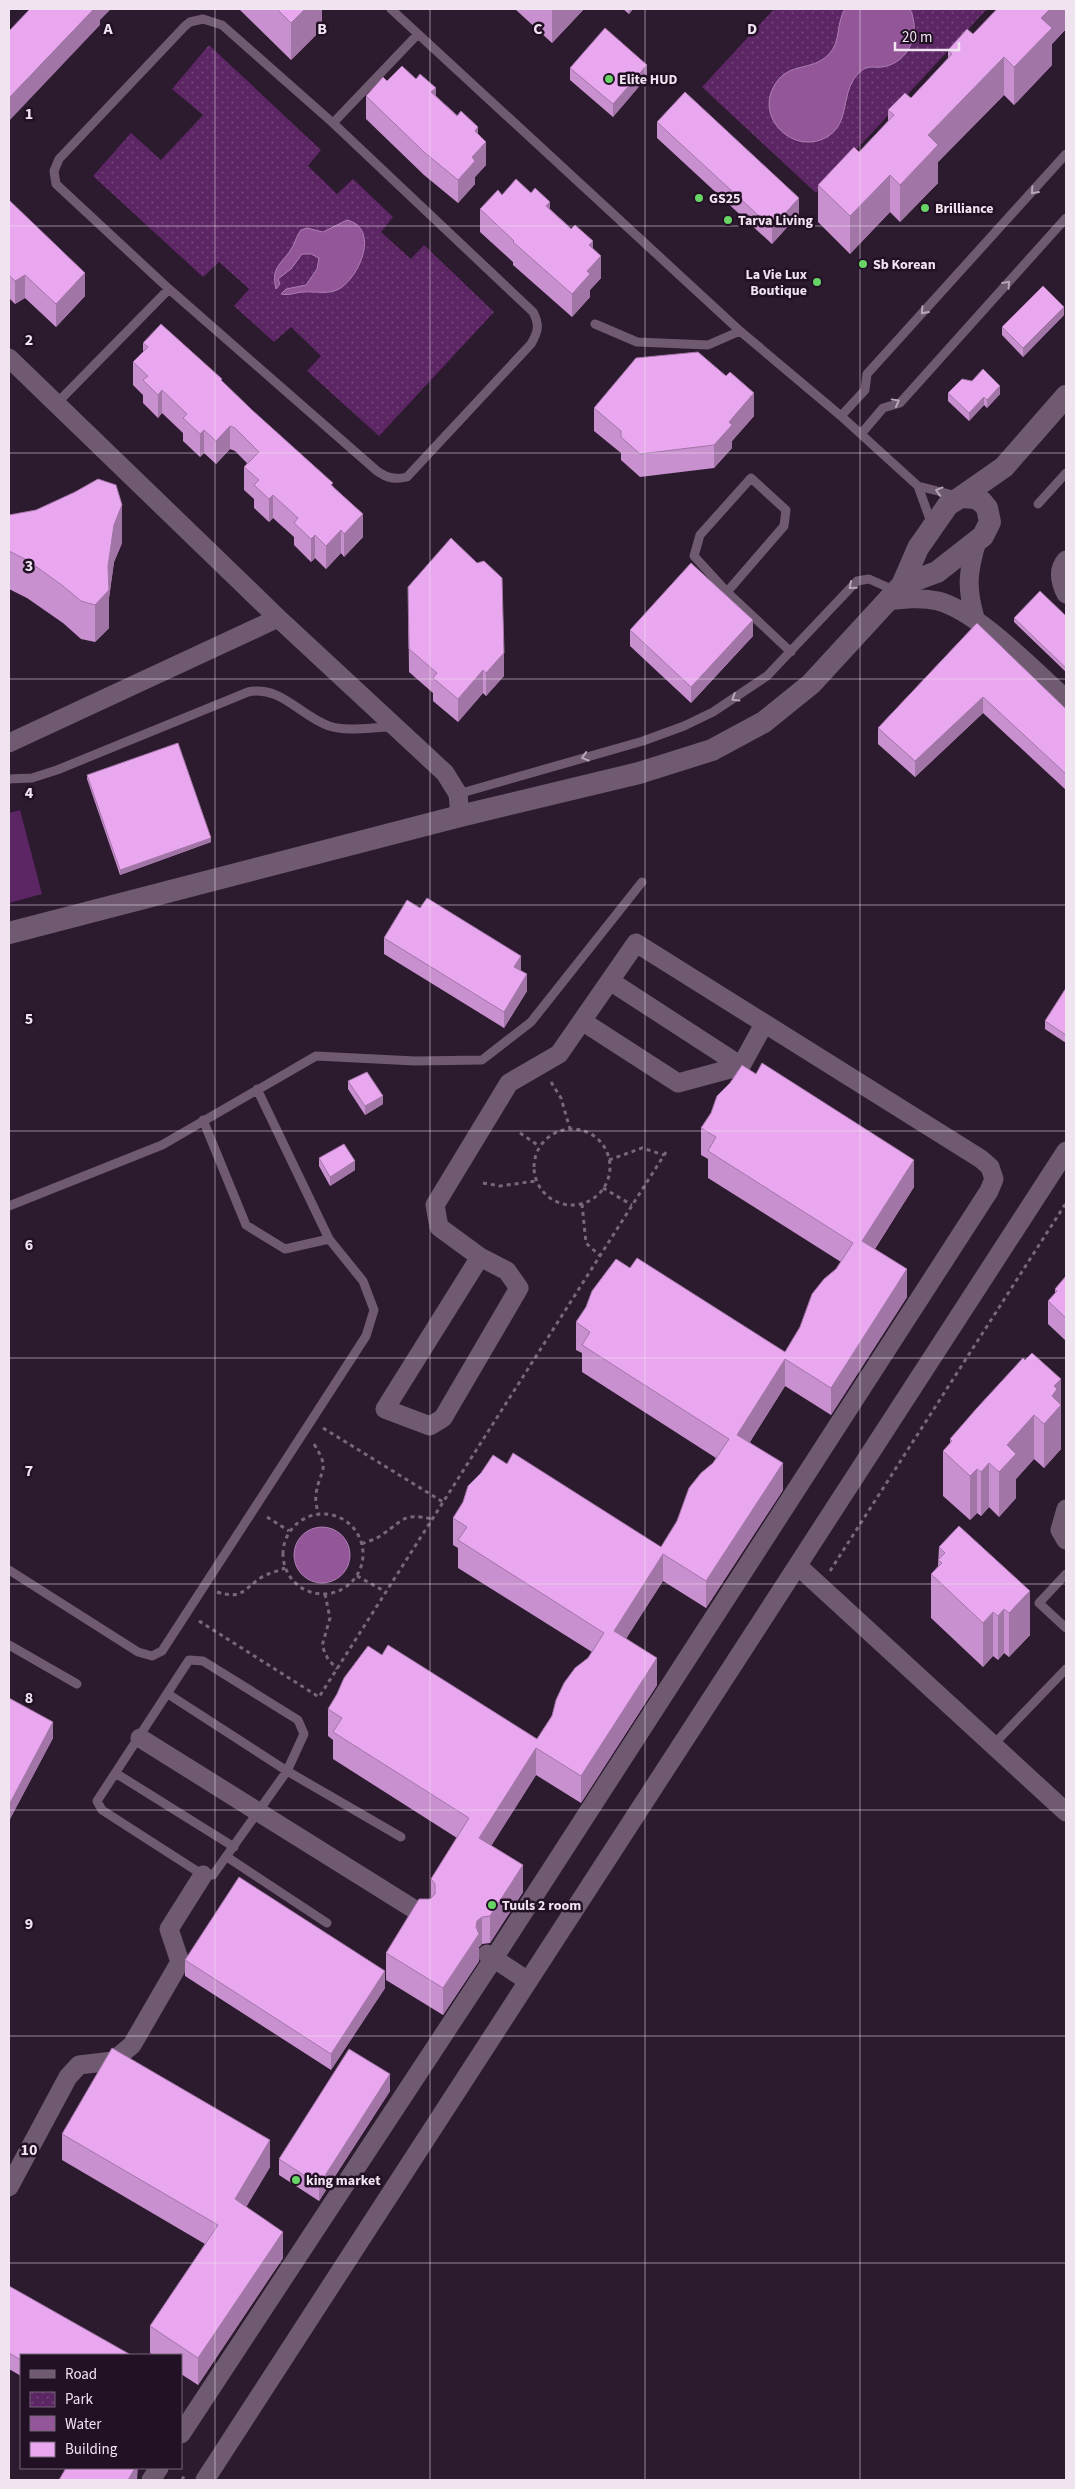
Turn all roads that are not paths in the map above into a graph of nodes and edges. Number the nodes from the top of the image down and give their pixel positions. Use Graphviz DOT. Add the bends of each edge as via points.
graph roads {
  1 [pos="391,9"];
  2 [pos="418,34"];
  3 [pos="333,123"];
  4 [pos="1066,154"];
  5 [pos="1066,218"];
  6 [pos="169,289"];
  7 [pos="595,324"];
  8 [pos="740,331"];
  9 [pos="9,358"];
  10 [pos="1066,396"];
  11 [pos="57,403"];
  12 [pos="841,416"];
  13 [pos="861,434"];
  14 [pos="1004,467"];
  15 [pos="1066,473"];
  16 [pos="918,486"];
  17 [pos="961,497"];
  18 [pos="1038,504"];
  19 [pos="990,515"];
  20 [pos="932,526"];
  21 [pos="977,540"];
  22 [pos="918,548"];
  23 [pos="1066,560"];
  24 [pos="937,572"];
  25 [pos="727,592"];
  26 [pos="895,592"];
  27 [pos="1066,594"];
  28 [pos="278,618"];
  29 [pos="974,618"];
  30 [pos="791,652"];
  31 [pos="1066,699"];
  32 [pos="397,727"];
  33 [pos="9,743"];
  34 [pos="9,779"];
  35 [pos="458,794"];
  36 [pos="460,816"];
  37 [pos="642,882"];
  38 [pos="9,933"];
  39 [pos="610,981"];
  40 [pos="582,1021"];
  41 [pos="764,1024"];
  42 [pos="741,1066"];
  43 [pos="257,1089"];
  44 [pos="204,1120"];
  45 [pos="1066,1151"];
  46 [pos="9,1206"];
  47 [pos="329,1239"];
  48 [pos="480,1257"];
  49 [pos="1066,1509"];
  50 [pos="1066,1540"];
  51 [pos="798,1566"];
  52 [pos="9,1570"];
  53 [pos="1066,1574"];
  54 [pos="1066,1628"];
  55 [pos="9,1646"];
  56 [pos="1066,1669"];
  57 [pos="76,1684"];
  58 [pos="168,1694"];
  59 [pos="140,1738"];
  60 [pos="993,1745"];
  61 [pos="287,1771"];
  62 [pos="117,1774"];
  63 [pos="260,1812"];
  64 [pos="1066,1812"];
  65 [pos="401,1837"];
  66 [pos="234,1847"];
  67 [pos="227,1857"];
  68 [pos="203,1876"];
  69 [pos="425,1916"];
  70 [pos="327,1923"];
  71 [pos="490,1956"];
  72 [pos="528,1981"];
  73 [pos="9,2187"];
  74 [pos="182,2432"];
  75 [pos="158,2469"];
  76 [pos="150,2480"];
  77 [pos="205,2480"];
  1 -- 2 [label="lane"];
  2 -- 3 [label="lane"];
  2 -- 8 [label="lane"];
  3 -- 6 [label="lane" via="222,25 203,18 184,26 59,159 54,171 54,180 59,188"];
  3 -- 6 [label="lane" via="533,312 538,321 538,332 531,344 414,471 398,479 381,474"];
  4 -- 12 [label="lane, one-way" via="868,374 866,390"];
  13 -- 5 [label="lane, one-way" via="883,408 900,403"];
  6 -- 11 [label="lane"];
  7 -- 8 [label="lane" via="638,342 708,345"];
  8 -- 12 [label="lane"];
  9 -- 11 [label="street"];
  10 -- 14 [label="street"];
  11 -- 28 [label="street"];
  12 -- 13 [label="lane"];
  13 -- 16 [label="lane"];
  14 -- 17 [label="street"];
  14 -- 19 [label="street"];
  15 -- 18 [label="lane"];
  17 -- 16 [label="lane, one-way"];
  16 -- 20 [label="lane"];
  17 -- 19 [label="street" via="976,498"];
  17 -- 20 [label="street" via="948,505"];
  19 -- 21 [label="street" via="988,530"];
  20 -- 22 [label="street"];
  21 -- 24 [label="street"];
  21 -- 29 [label="street" via="968,571 968,595"];
  22 -- 24 [label="street" via="917,560 921,566 927,571"];
  22 -- 26 [label="street"];
  23 -- 27 [label="street" via="1060,580"];
  24 -- 26 [label="street"];
  25 -- 25 [label="lane" via="784,526 786,510 750,478 700,535 694,556"];
  25 -- 30 [label="lane"];
  26 -- 29 [label="street" via="938,601"];
  26 -- 30 [label="lane, one-way" via="869,579 857,581"];
  26 -- 36 [label="street" via="811,684 764,722 712,750 639,773"];
  28 -- 32 [label="street"];
  28 -- 33 [label="street"];
  29 -- 31 [label="street"];
  30 -- 35 [label="lane, one-way" via="745,692 684,726 643,741"];
  32 -- 34 [label="lane" via="328,726 281,697 259,690 57,770 32,778"];
  32 -- 35 [label="street" via="445,773"];
  35 -- 36 [label="street"];
  36 -- 38 [label="street"];
  37 -- 43 [label="lane" via="532,1022 482,1060 415,1061 316,1056"];
  39 -- 40 [label="street"];
  39 -- 41 [label="street" via="636,943"];
  39 -- 42 [label="street"];
  40 -- 42 [label="street" via="678,1083"];
  40 -- 48 [label="street" via="560,1054 509,1083 435,1205 439,1227"];
  41 -- 42 [label="street"];
  41 -- 71 [label="street" via="981,1159 990,1167 994,1179"];
  43 -- 44 [label="lane"];
  43 -- 47 [label="lane"];
  44 -- 46 [label="lane" via="162,1145"];
  44 -- 47 [label="lane" via="246,1225 285,1249"];
  45 -- 51 [label="street"];
  47 -- 52 [label="lane" via="363,1281 374,1310 366,1336 162,1651 152,1656 138,1652"];
  48 -- 48 [label="street" via="459,1291 385,1409 430,1426 443,1418 518,1288 508,1271"];
  49 -- 50 [label="street" via="1060,1530"];
  51 -- 60 [label="street"];
  51 -- 72 [label="street"];
  53 -- 54 [label="lane" via="1039,1603"];
  55 -- 57 [label="lane"];
  56 -- 60 [label="lane"];
  58 -- 59 [label="lane"];
  58 -- 61 [label="lane"];
  58 -- 61 [label="lane" via="189,1660 203,1661 298,1720 304,1734"];
  59 -- 62 [label="lane"];
  59 -- 63 [label="street"];
  60 -- 64 [label="street"];
  61 -- 63 [label="lane"];
  61 -- 65 [label="lane"];
  62 -- 66 [label="lane"];
  62 -- 68 [label="lane" via="98,1801 102,1810"];
  63 -- 66 [label="lane"];
  63 -- 69 [label="street"];
  66 -- 67 [label="lane"];
  67 -- 68 [label="lane" via="213,1875"];
  67 -- 70 [label="lane"];
  68 -- 73 [label="street" via="169,1929 180,1962 132,2045 113,2061 78,2065"];
  71 -- 72 [label="street"];
  71 -- 74 [label="street"];
  72 -- 77 [label="street"];
  75 -- 76 [label="street"];
}
